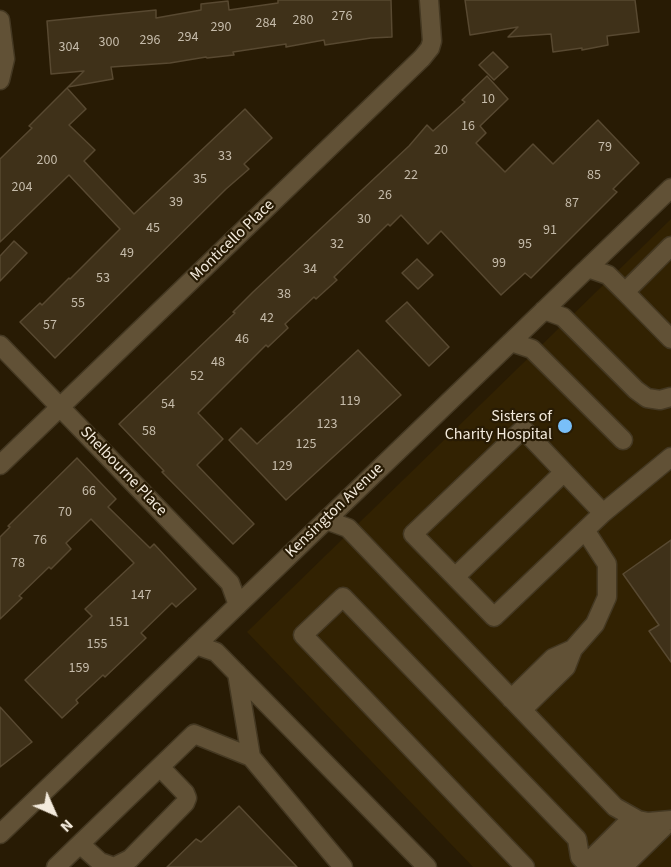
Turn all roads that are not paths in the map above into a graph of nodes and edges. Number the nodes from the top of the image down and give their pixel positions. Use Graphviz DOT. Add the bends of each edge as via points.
graph roads {
  1 [pos="429,0"];
  2 [pos="0,20"];
  3 [pos="0,80"];
  4 [pos="671,188"];
  5 [pos="671,246"];
  6 [pos="588,268"];
  7 [pos="625,292"];
  8 [pos="544,310"];
  9 [pos="671,339"];
  10 [pos="511,342"];
  11 [pos="0,345"];
  12 [pos="671,397"];
  13 [pos="61,408"];
  14 [pos="623,440"];
  15 [pos="671,457"];
  16 [pos="0,465"];
  17 [pos="564,472"];
  18 [pos="603,513"];
  19 [pos="326,520"];
  20 [pos="585,530"];
  21 [pos="455,577"];
  22 [pos="238,605"];
  23 [pos="196,645"];
  24 [pos="237,673"];
  25 [pos="516,705"];
  26 [pos="251,757"];
  27 [pos="160,767"];
  28 [pos="640,820"];
  29 [pos="671,820"];
  30 [pos="0,834"];
  31 [pos="80,844"];
  32 [pos="56,867"];
  33 [pos="343,867"];
  34 [pos="427,867"];
  35 [pos="525,867"];
  36 [pos="590,867"];
  37 [pos="594,867"];
  38 [pos="601,867"];
  39 [pos="613,867"];
  1 -- 13 [label="street, Monticello Place" via="432,41 422,58"];
  2 -- 3 [label="street" via="5,59"];
  4 -- 6 [label="street, Kensington Avenue"];
  5 -- 7 [label="street"];
  6 -- 7 [label="street" via="608,275"];
  6 -- 8 [label="street, Kensington Avenue"];
  7 -- 9 [label="street"];
  8 -- 10 [label="street, Kensington Avenue"];
  8 -- 12 [label="street" via="563,317 647,398"];
  10 -- 14 [label="street" via="532,349"];
  10 -- 19 [label="street, Kensington Avenue"];
  11 -- 13 [label="street, Shelbourne Place"];
  13 -- 16 [label="street, Monticello Place"];
  13 -- 22 [label="street, Shelbourne Place" via="230,583"];
  15 -- 18 [label="street"];
  17 -- 18 [label="street"];
  17 -- 21 [label="street"];
  17 -- 21 [label="street" via="523,429 413,534"];
  18 -- 20 [label="street"];
  19 -- 22 [label="street, Kensington Avenue"];
  19 -- 25 [label="street" via="348,528"];
  20 -- 21 [label="street" via="494,617"];
  20 -- 25 [label="street" via="607,564 607,597 595,624 573,648 553,658"];
  22 -- 23 [label="street, Kensington Avenue"];
  23 -- 24 [label="street" via="216,652"];
  23 -- 30 [label="street, Kensington Avenue"];
  24 -- 26 [label="street"];
  24 -- 34 [label="street"];
  25 -- 28 [label="street" via="615,807"];
  26 -- 27 [label="street" via="194,734"];
  26 -- 33 [label="street"];
  27 -- 31 [label="street"];
  27 -- 31 [label="street" via="187,798 130,859 114,867 100,862"];
  28 -- 29 [label="street"];
  28 -- 37 [label="street" via="593,857"];
  28 -- 38 [label="street"];
  29 -- 39 [label="street" via="627,863"];
  31 -- 32 [label="street"];
  35 -- 36 [label="street" via="303,635 342,597 577,839 580,857"];
}
